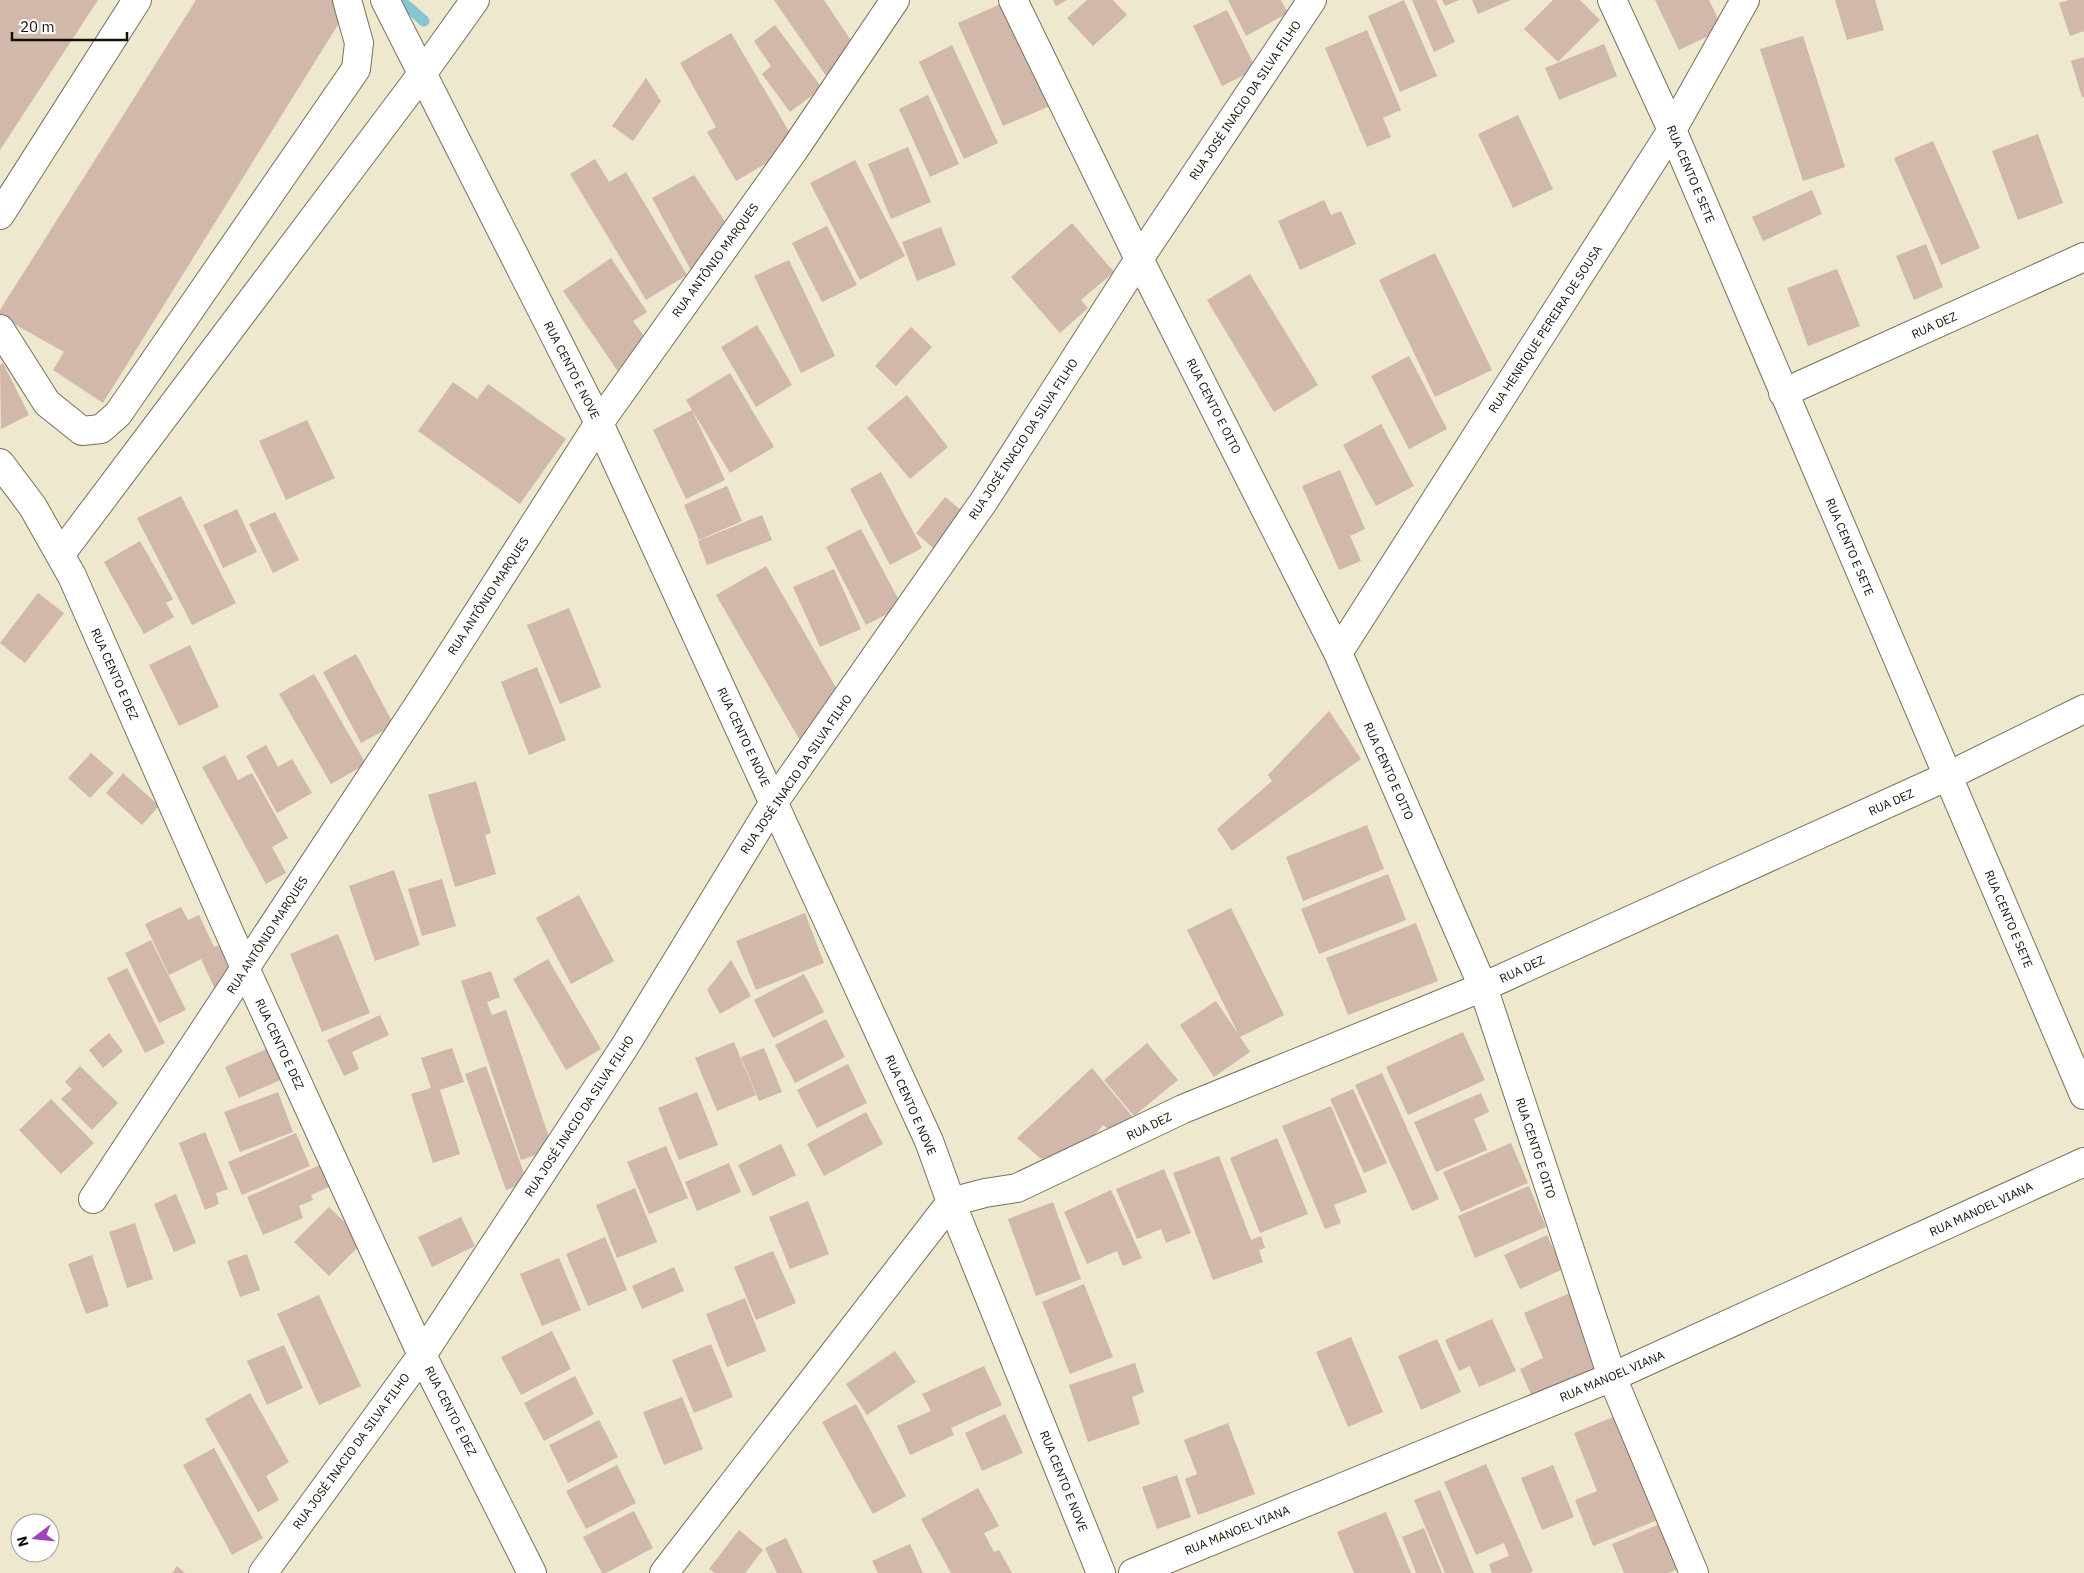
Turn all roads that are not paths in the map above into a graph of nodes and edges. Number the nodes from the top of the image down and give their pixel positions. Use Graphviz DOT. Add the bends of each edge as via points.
graph roads {
  1 [pos="138,0"];
  2 [pos="347,0"];
  3 [pos="384,0"];
  4 [pos="475,0"];
  5 [pos="895,0"];
  6 [pos="1012,0"];
  7 [pos="1312,0"];
  8 [pos="1612,0"];
  9 [pos="1745,0"];
  10 [pos="422,74"];
  11 [pos="1672,130"];
  12 [pos="0,215"];
  13 [pos="2084,257"];
  14 [pos="1140,259"];
  15 [pos="0,329"];
  16 [pos="1784,392"];
  17 [pos="599,423"];
  18 [pos="0,463"];
  19 [pos="60,555"];
  20 [pos="1338,653"];
  21 [pos="2084,709"];
  22 [pos="1948,776"];
  23 [pos="774,802"];
  24 [pos="245,968"];
  25 [pos="1483,987"];
  26 [pos="2084,1095"];
  27 [pos="2084,1162"];
  28 [pos="93,1199"];
  29 [pos="950,1202"];
  30 [pos="422,1354"];
  31 [pos="1612,1376"];
  32 [pos="263,1573"];
  33 [pos="532,1573"];
  34 [pos="664,1573"];
  35 [pos="1101,1573"];
  36 [pos="1133,1573"];
  37 [pos="1694,1573"];
  1 -- 12 [label="street"];
  2 -- 15 [label="street" via="359,43 356,70 118,414 101,428 82,431 47,404"];
  3 -- 10 [label="street, RUA CENTO E NOVE"];
  4 -- 10 [label="street"];
  5 -- 17 [label="street, RUA ANTÔNIO MARQUES" via="794,150"];
  6 -- 14 [label="street, RUA CENTO E OITO"];
  7 -- 14 [label="street, RUA JOSÉ INACIO DA SILVA FILHO"];
  8 -- 11 [label="street, RUA CENTO E SETE"];
  9 -- 11 [label="street, RUA HENRIQUE PEREIRA DE SOUSA"];
  10 -- 17 [label="street, RUA CENTO E NOVE"];
  10 -- 19 [label="street"];
  11 -- 16 [label="street, RUA CENTO E SETE"];
  11 -- 20 [label="street, RUA HENRIQUE PEREIRA DE SOUSA"];
  13 -- 16 [label="street, RUA DEZ"];
  14 -- 20 [label="street, RUA CENTO E OITO"];
  14 -- 23 [label="street, RUA JOSÉ INACIO DA SILVA FILHO" via="984,501"];
  16 -- 22 [label="street, RUA CENTO E SETE"];
  17 -- 23 [label="street, RUA CENTO E NOVE"];
  17 -- 24 [label="street, RUA ANTÔNIO MARQUES"];
  18 -- 19 [label="street, RUA CENTO E DEZ" via="33,507"];
  19 -- 24 [label="street, RUA CENTO E DEZ"];
  20 -- 25 [label="street, RUA CENTO E OITO"];
  21 -- 22 [label="street, RUA DEZ"];
  22 -- 25 [label="street, RUA DEZ"];
  22 -- 26 [label="street, RUA CENTO E SETE"];
  23 -- 29 [label="street, RUA CENTO E NOVE" via="928,1141"];
  23 -- 30 [label="street, RUA JOSÉ INACIO DA SILVA FILHO" via="625,1046"];
  24 -- 28 [label="street, RUA ANTÔNIO MARQUES"];
  24 -- 30 [label="street, RUA CENTO E DEZ"];
  25 -- 29 [label="street, RUA DEZ" via="1183,1109 1017,1188 985,1192"];
  25 -- 31 [label="street, RUA CENTO E OITO"];
  27 -- 31 [label="street, RUA MANOEL VIANA"];
  29 -- 34 [label="street"];
  29 -- 35 [label="street, RUA CENTO E NOVE"];
  30 -- 32 [label="street, RUA JOSÉ INACIO DA SILVA FILHO"];
  30 -- 33 [label="street, RUA CENTO E DEZ"];
  31 -- 36 [label="street, RUA MANOEL VIANA"];
  31 -- 37 [label="street, RUA CENTO E OITO"];
}
